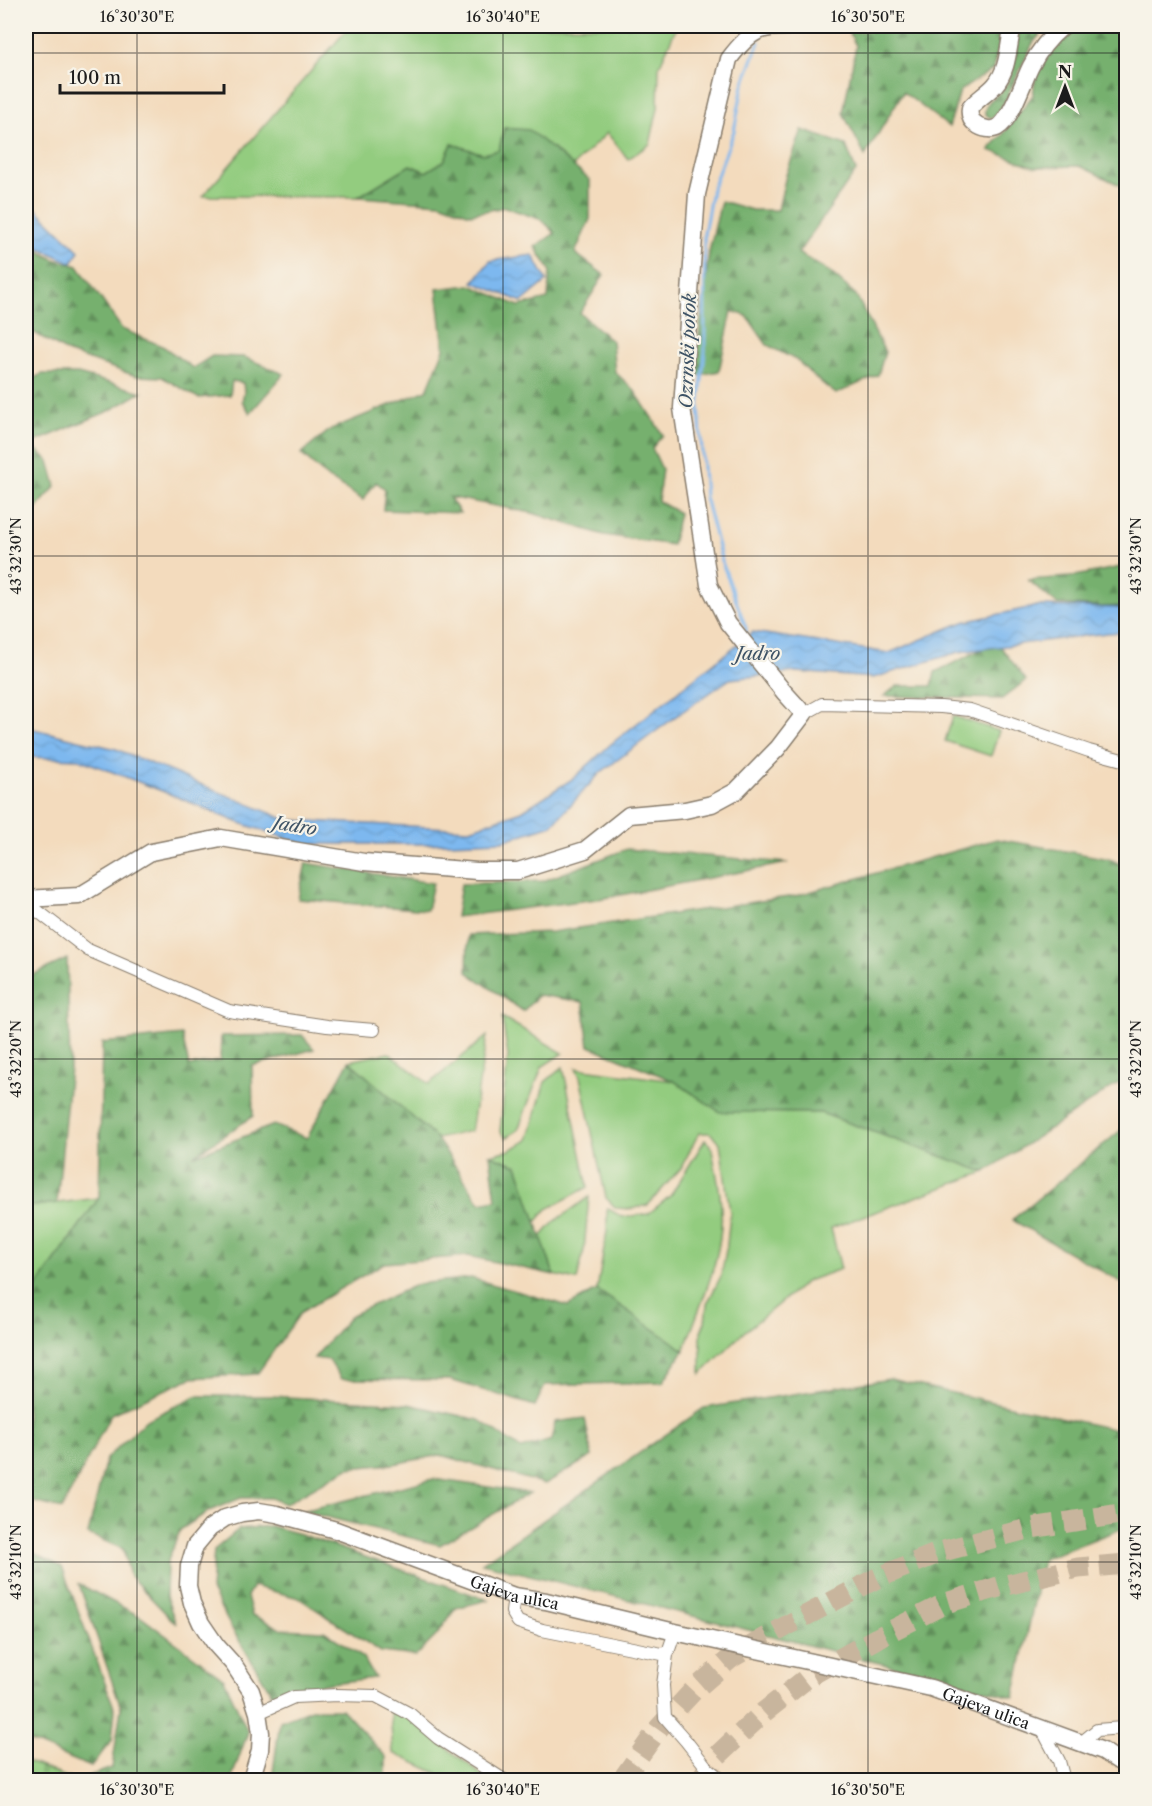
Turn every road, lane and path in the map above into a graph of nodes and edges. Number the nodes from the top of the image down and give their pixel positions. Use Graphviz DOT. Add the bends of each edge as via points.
graph roads {
  1 [pos="806,26"];
  2 [pos="1013,26"];
  3 [pos="1063,26"];
  4 [pos="804,714"];
  5 [pos="1126,761"];
  6 [pos="26,900"];
  7 [pos="375,1030"];
  8 [pos="514,1596"];
  9 [pos="675,1632"];
  10 [pos="667,1655"];
  11 [pos="258,1713"];
  12 [pos="1042,1729"];
  13 [pos="1126,1729"];
  14 [pos="1081,1743"];
  15 [pos="1126,1766"];
  16 [pos="251,1780"];
  17 [pos="504,1780"];
  18 [pos="722,1780"];
  19 [pos="1064,1780"];
  1 -- 4 [label="street" via="777,26 754,32 729,59 697,194 682,408 709,585 728,623"];
  2 -- 3 [label="street" via="1002,75 970,108 974,123 987,129 1003,123 1032,63"];
  4 -- 5 [label="street" via="822,704 970,710"];
  4 -- 6 [label="street" via="778,748 736,791 712,804 629,815 585,850 518,871 364,862 221,838 151,852 79,896"];
  6 -- 7 [label="street" via="88,950 229,1011"];
  8 -- 9 [label="street, Gajeva ulica"];
  8 -- 10 [label="street" via="512,1612 518,1622"];
  8 -- 11 [label="street, Gajeva ulica" via="336,1530 277,1514 259,1511 225,1518 195,1546 188,1586 201,1623 251,1691"];
  9 -- 10 [label="street"];
  9 -- 12 [label="street, Gajeva ulica" via="931,1688"];
  10 -- 18 [label="street" via="663,1685 665,1717 708,1769"];
  11 -- 16 [label="street, Gajeva ulica" via="260,1750"];
  11 -- 17 [label="street" via="294,1697 376,1696 410,1714 438,1738"];
  12 -- 14 [label="street"];
  12 -- 19 [label="street, Gajeva ulica"];
  13 -- 14 [label="street" via="1097,1730"];
  14 -- 15 [label="street"];
}
